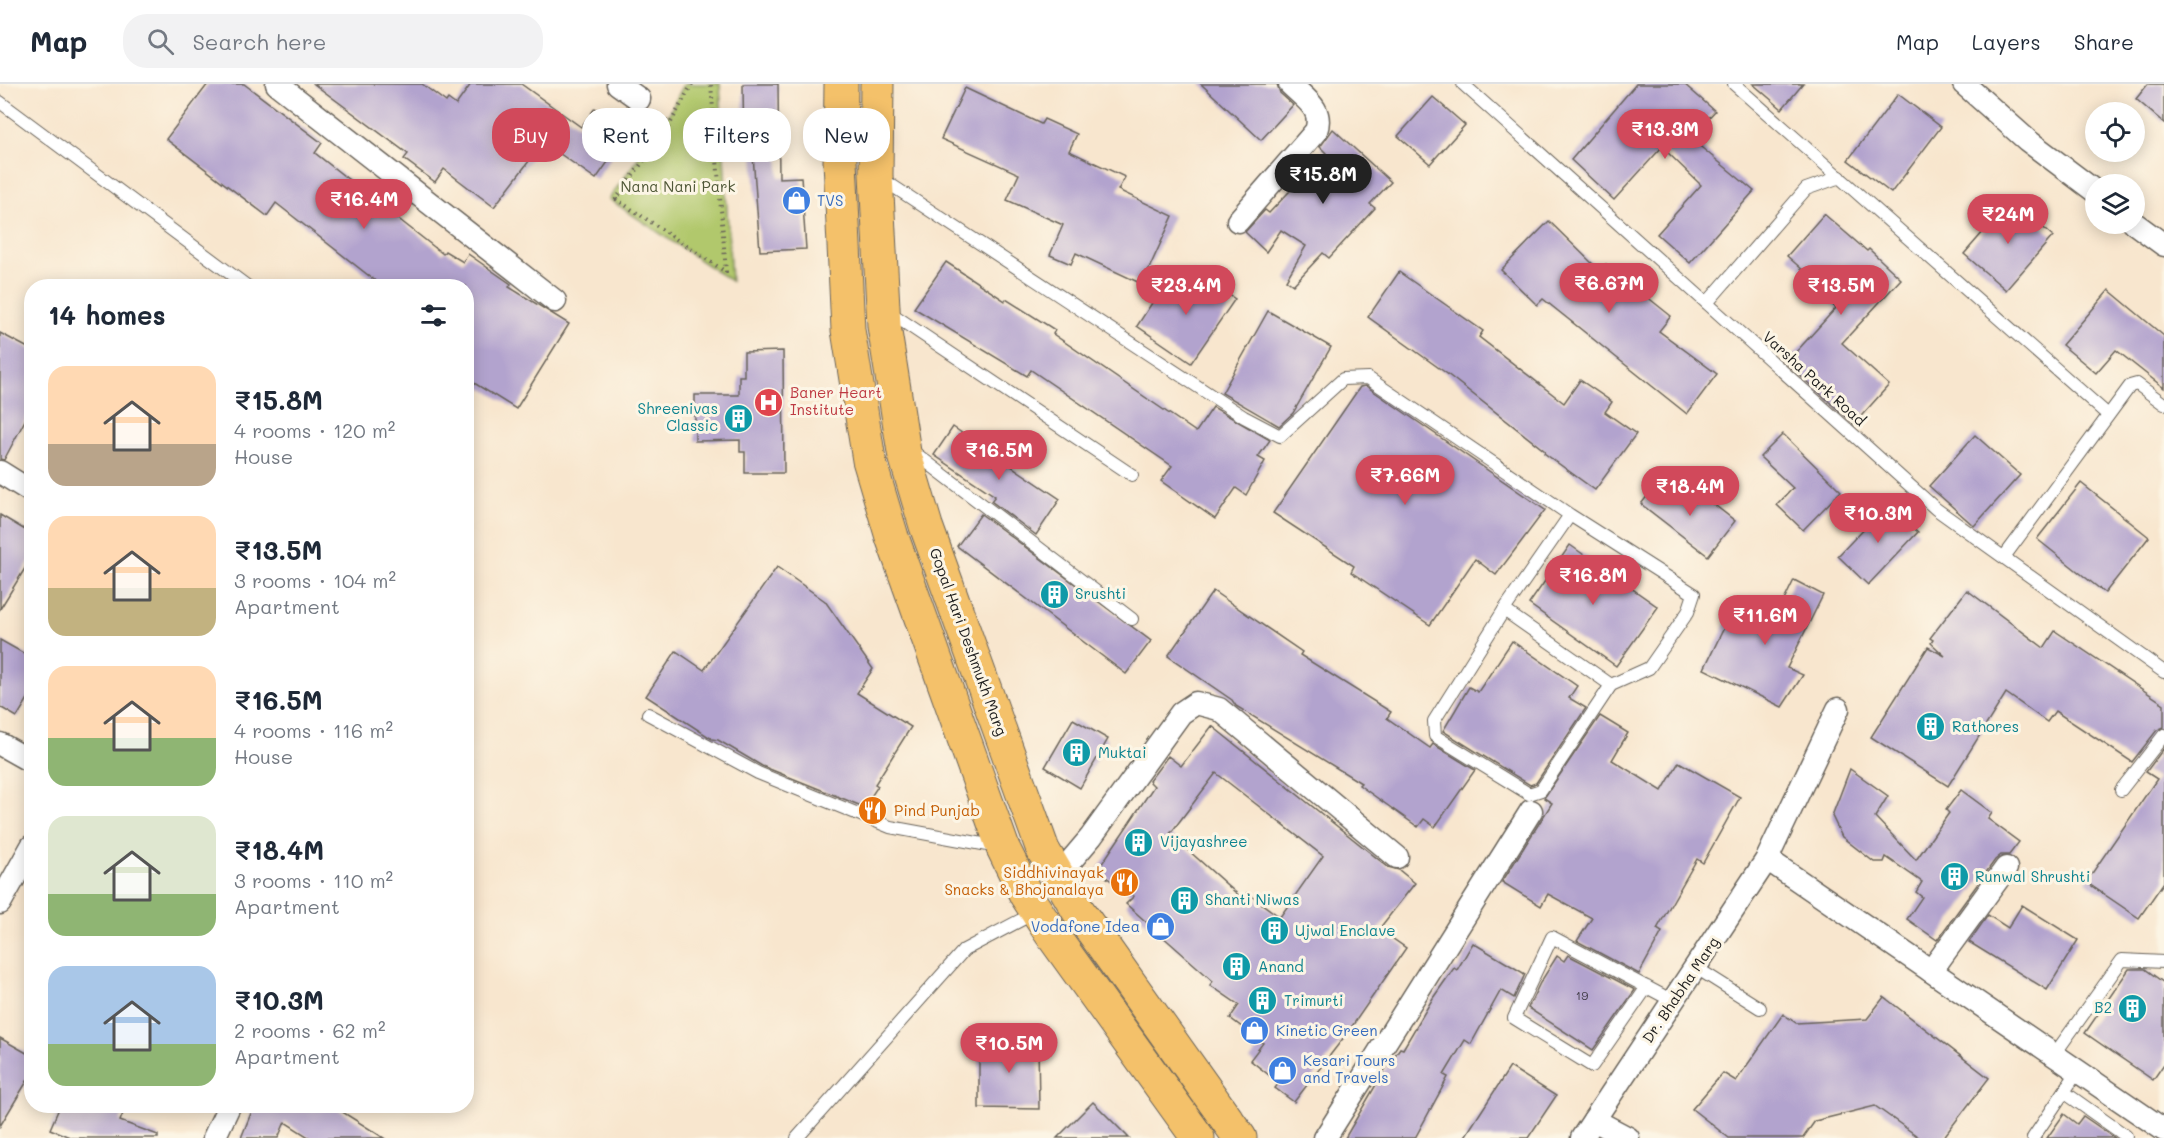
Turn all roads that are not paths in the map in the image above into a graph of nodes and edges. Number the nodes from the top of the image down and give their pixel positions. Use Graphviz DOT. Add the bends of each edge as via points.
graph roads {
  1 [pos="277,84"];
  2 [pos="618,84"];
  3 [pos="841,84"];
  4 [pos="877,84"];
  5 [pos="1290,84"];
  6 [pos="1463,84"];
  7 [pos="1734,84"];
  8 [pos="1964,84"];
  9 [pos="639,99"];
  10 [pos="0,102"];
  11 [pos="876,175"];
  12 [pos="1840,177"];
  13 [pos="2085,184"];
  14 [pos="1238,221"];
  15 [pos="2145,230"];
  16 [pos="2164,245"];
  17 [pos="237,279"];
  18 [pos="555,300"];
  19 [pos="1707,303"];
  20 [pos="883,308"];
  21 [pos="2164,404"];
  22 [pos="2108,415"];
  23 [pos="903,444"];
  24 [pos="0,472"];
  25 [pos="1132,475"];
  26 [pos="24,487"];
  27 [pos="1570,514"];
  28 [pos="2004,557"];
  29 [pos="1504,610"];
  30 [pos="1132,619"];
  31 [pos="2164,672"];
  32 [pos="1611,685"];
  33 [pos="1838,709"];
  34 [pos="648,714"];
  35 [pos="2164,735"];
  36 [pos="0,744"];
  37 [pos="24,758"];
  38 [pos="2121,790"];
  39 [pos="1531,811"];
  40 [pos="1397,857"];
  41 [pos="24,860"];
  42 [pos="1767,860"];
  43 [pos="1009,861"];
  44 [pos="1050,864"];
  45 [pos="2006,868"];
  46 [pos="0,903"];
  47 [pos="1036,912"];
  48 [pos="2164,962"];
  49 [pos="1695,967"];
  50 [pos="1931,971"];
  51 [pos="1647,987"];
  52 [pos="1673,1001"];
  53 [pos="1760,1008"];
  54 [pos="2054,1055"];
  55 [pos="2078,1071"];
  56 [pos="2064,1092"];
  57 [pos="226,1113"];
  58 [pos="1588,1129"];
  59 [pos="2164,1130"];
  60 [pos="2126,1136"];
  61 [pos="214,1138"];
  62 [pos="797,1138"];
  63 [pos="1198,1138"];
  64 [pos="1240,1138"];
  65 [pos="1325,1138"];
  66 [pos="1628,1138"];
  67 [pos="2033,1138"];
  1 -- 18 [label="street"];
  2 -- 9 [label="street"];
  3 -- 43 [label="main road" via="841,200 848,330 869,460 892,537"];
  4 -- 11 [label="main road, Gopal Hari Deshmukh Marg"];
  5 -- 14 [label="street" via="1318,111 1316,131"];
  6 -- 19 [label="lane, Varsha Park Road"];
  7 -- 12 [label="lane"];
  8 -- 13 [label="street" via="2027,140"];
  10 -- 17 [label="lane"];
  11 -- 20 [label="main road, Gopal Hari Deshmukh Marg"];
  11 -- 27 [label="lane" via="1244,417 1280,436 1343,379 1368,378"];
  12 -- 19 [label="lane" via="1806,189"];
  12 -- 22 [label="lane"];
  15 -- 16 [label="street"];
  19 -- 28 [label="lane, Varsha Park Road" via="1936,508"];
  20 -- 23 [label="main road, Gopal Hari Deshmukh Marg"];
  20 -- 25 [label="lane"];
  21 -- 22 [label="lane" via="2137,384 2130,386"];
  22 -- 28 [label="lane"];
  23 -- 30 [label="lane"];
  23 -- 44 [label="main road, Gopal Hari Deshmukh Marg" via="926,526"];
  24 -- 26 [label="street"];
  27 -- 29 [label="lane"];
  27 -- 32 [label="lane" via="1694,594 1688,612 1649,668"];
  28 -- 31 [label="lane, Varsha Park Road"];
  29 -- 32 [label="lane"];
  29 -- 32 [label="lane" via="1434,721 1435,736 1529,794 1541,790"];
  33 -- 42 [label="street, Dr. Bhabha Marg"];
  34 -- 43 [label="lane" via="758,773 890,827"];
  35 -- 38 [label="lane"];
  36 -- 37 [label="street"];
  39 -- 65 [label="street"];
  40 -- 44 [label="street" via="1219,709 1196,703 1181,712 1091,837"];
  41 -- 46 [label="street"];
  42 -- 49 [label="street, Dr. Bhabha Marg"];
  42 -- 50 [label="street"];
  43 -- 44 [label="main road"];
  43 -- 47 [label="main road"];
  44 -- 64 [label="main road, Gopal Hari Deshmukh Marg"];
  45 -- 50 [label="street"];
  47 -- 62 [label="lane" via="964,950"];
  47 -- 63 [label="main road"];
  48 -- 54 [label="lane" via="2122,960"];
  49 -- 52 [label="street, Dr. Bhabha Marg"];
  49 -- 53 [label="lane"];
  50 -- 54 [label="street"];
  51 -- 51 [label="lane" via="1552,937 1514,1018 1592,1066"];
  51 -- 52 [label="lane"];
  52 -- 58 [label="street, Dr. Bhabha Marg"];
  54 -- 55 [label="street"];
  55 -- 56 [label="lane"];
  55 -- 59 [label="street"];
  56 -- 60 [label="lane"];
  56 -- 67 [label="lane"];
  57 -- 61 [label="street"];
  58 -- 66 [label="street, Dr. Bhabha Marg"];
}
